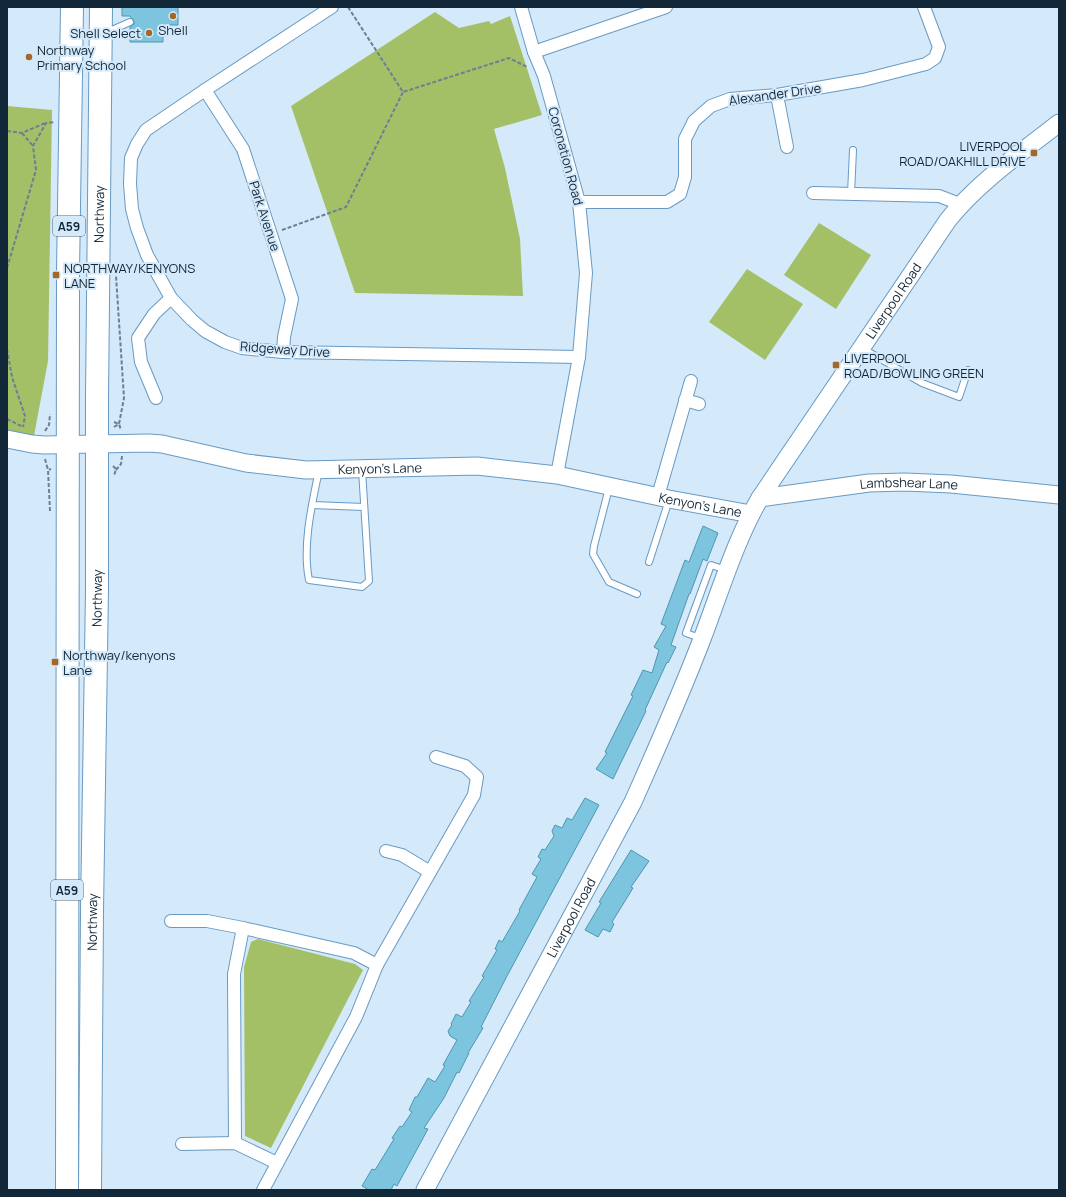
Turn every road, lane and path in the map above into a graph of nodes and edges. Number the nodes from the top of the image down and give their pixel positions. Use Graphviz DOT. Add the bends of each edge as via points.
graph roads {
  1 [pos="72,7"];
  2 [pos="101,7"];
  3 [pos="348,7"];
  4 [pos="521,7"];
  5 [pos="666,7"];
  6 [pos="924,7"];
  7 [pos="324,9"];
  8 [pos="638,12"];
  9 [pos="130,22"];
  10 [pos="101,35"];
  11 [pos="534,52"];
  12 [pos="544,76"];
  13 [pos="205,90"];
  14 [pos="403,92"];
  15 [pos="777,95"];
  16 [pos="70,121"];
  17 [pos="46,123"];
  18 [pos="1059,123"];
  19 [pos="7,131"];
  20 [pos="22,133"];
  21 [pos="33,146"];
  22 [pos="786,147"];
  23 [pos="853,150"];
  24 [pos="813,193"];
  25 [pos="851,194"];
  26 [pos="579,202"];
  27 [pos="960,204"];
  28 [pos="271,234"];
  29 [pos="7,268"];
  30 [pos="171,298"];
  31 [pos="862,348"];
  32 [pos="7,349"];
  33 [pos="283,352"];
  34 [pos="580,357"];
  35 [pos="968,370"];
  36 [pos="691,381"];
  37 [pos="156,398"];
  38 [pos="686,400"];
  39 [pos="699,404"];
  40 [pos="7,419"];
  41 [pos="119,424"];
  42 [pos="114,427"];
  43 [pos="16,436"];
  44 [pos="97,444"];
  45 [pos="69,445"];
  46 [pos="362,469"];
  47 [pos="319,470"];
  48 [pos="557,475"];
  49 [pos="609,486"];
  50 [pos="1059,495"];
  51 [pos="663,498"];
  52 [pos="760,498"];
  53 [pos="312,505"];
  54 [pos="364,507"];
  55 [pos="751,514"];
  56 [pos="649,562"];
  57 [pos="637,594"];
  58 [pos="436,757"];
  59 [pos="386,850"];
  60 [pos="430,872"];
  61 [pos="172,922"];
  62 [pos="244,928"];
  63 [pos="377,965"];
  64 [pos="235,1143"];
  65 [pos="182,1144"];
  66 [pos="277,1163"];
  67 [pos="67,1190"];
  68 [pos="90,1190"];
  69 [pos="263,1190"];
  70 [pos="425,1190"];
  1 -- 16 [label="highway, Northway / A59"];
  2 -- 10 [label="highway, Northway / A59"];
  3 -- 14 [label="path"];
  4 -- 11 [label="street, Coronation Road"];
  5 -- 8 [label="street"];
  6 -- 15 [label="street, Alexander Drive" via="939,47 935,58 926,64 863,80"];
  7 -- 13 [label="street, Ridgeway Drive"];
  8 -- 11 [label="street"];
  9 -- 10 [label="lane"];
  10 -- 44 [label="highway, Northway / A59"];
  11 -- 12 [label="street, Coronation Road"];
  12 -- 14 [label="path" via="509,58"];
  12 -- 26 [label="street, Coronation Road"];
  13 -- 28 [label="street, Park Avenue" via="243,149"];
  13 -- 30 [label="street, Ridgeway Drive" via="146,130 136,144 131,158 132,210 137,228 147,255"];
  14 -- 28 [label="path" via="346,207"];
  15 -- 22 [label="street"];
  15 -- 26 [label="street, Alexander Drive" via="730,99 711,106 694,121 685,139 685,177 680,194 668,202"];
  16 -- 17 [label="path"];
  16 -- 45 [label="highway, Northway / A59"];
  17 -- 20 [label="path"];
  17 -- 21 [label="path"];
  18 -- 27 [label="main road, Liverpool Road"];
  19 -- 20 [label="path"];
  20 -- 21 [label="path"];
  21 -- 29 [label="path" via="36,170"];
  23 -- 25 [label="lane"];
  24 -- 25 [label="street"];
  25 -- 27 [label="street" via="939,196"];
  26 -- 34 [label="street, Coronation Road" via="586,273"];
  27 -- 31 [label="main road, Liverpool Road"];
  28 -- 33 [label="street, Park Avenue" via="292,299"];
  30 -- 33 [label="street, Ridgeway Drive" via="205,331 225,342 242,348"];
  30 -- 37 [label="street" via="154,314 138,338 141,362"];
  31 -- 35 [label="lane" via="922,383 960,397"];
  31 -- 52 [label="main road, Liverpool Road"];
  32 -- 43 [label="path" via="12,377 25,416"];
  33 -- 34 [label="street, Ridgeway Drive"];
  34 -- 48 [label="street, Coronation Road"];
  36 -- 38 [label="street"];
  38 -- 39 [label="street"];
  38 -- 51 [label="street"];
  40 -- 43 [label="path"];
  41 -- 42 [label="path"];
  43 -- 45 [label="main road, Kenyon's Lane" via="38,445"];
  44 -- 45 [label="main road, Kenyon's Lane"];
  44 -- 47 [label="main road, Kenyon's Lane" via="162,444 246,463"];
  44 -- 68 [label="highway, Northway / A59"];
  45 -- 67 [label="highway, Northway / A59"];
  46 -- 47 [label="main road, Kenyon's Lane"];
  46 -- 48 [label="main road, Kenyon's Lane" via="477,466"];
  46 -- 54 [label="lane"];
  47 -- 53 [label="lane"];
  48 -- 49 [label="main road, Kenyon's Lane"];
  49 -- 51 [label="main road, Kenyon's Lane"];
  49 -- 57 [label="lane" via="593,554 609,582"];
  50 -- 52 [label="main road, Lambshear Lane" via="905,482 868,483"];
  51 -- 55 [label="main road, Kenyon's Lane"];
  51 -- 56 [label="lane"];
  52 -- 55 [label="main road, Liverpool Road"];
  53 -- 54 [label="lane"];
  53 -- 54 [label="lane" via="308,529 309,580 362,587 369,581"];
  55 -- 70 [label="main road, Liverpool Road" via="702,639 633,802"];
  58 -- 60 [label="street" via="465,766 477,777 474,794"];
  59 -- 60 [label="street" via="402,855"];
  60 -- 63 [label="street"];
  61 -- 62 [label="street" via="207,921"];
  62 -- 63 [label="street" via="354,952"];
  62 -- 64 [label="street" via="234,974"];
  63 -- 66 [label="street" via="356,1017"];
  64 -- 65 [label="street"];
  64 -- 66 [label="street"];
  66 -- 69 [label="street"];
}
